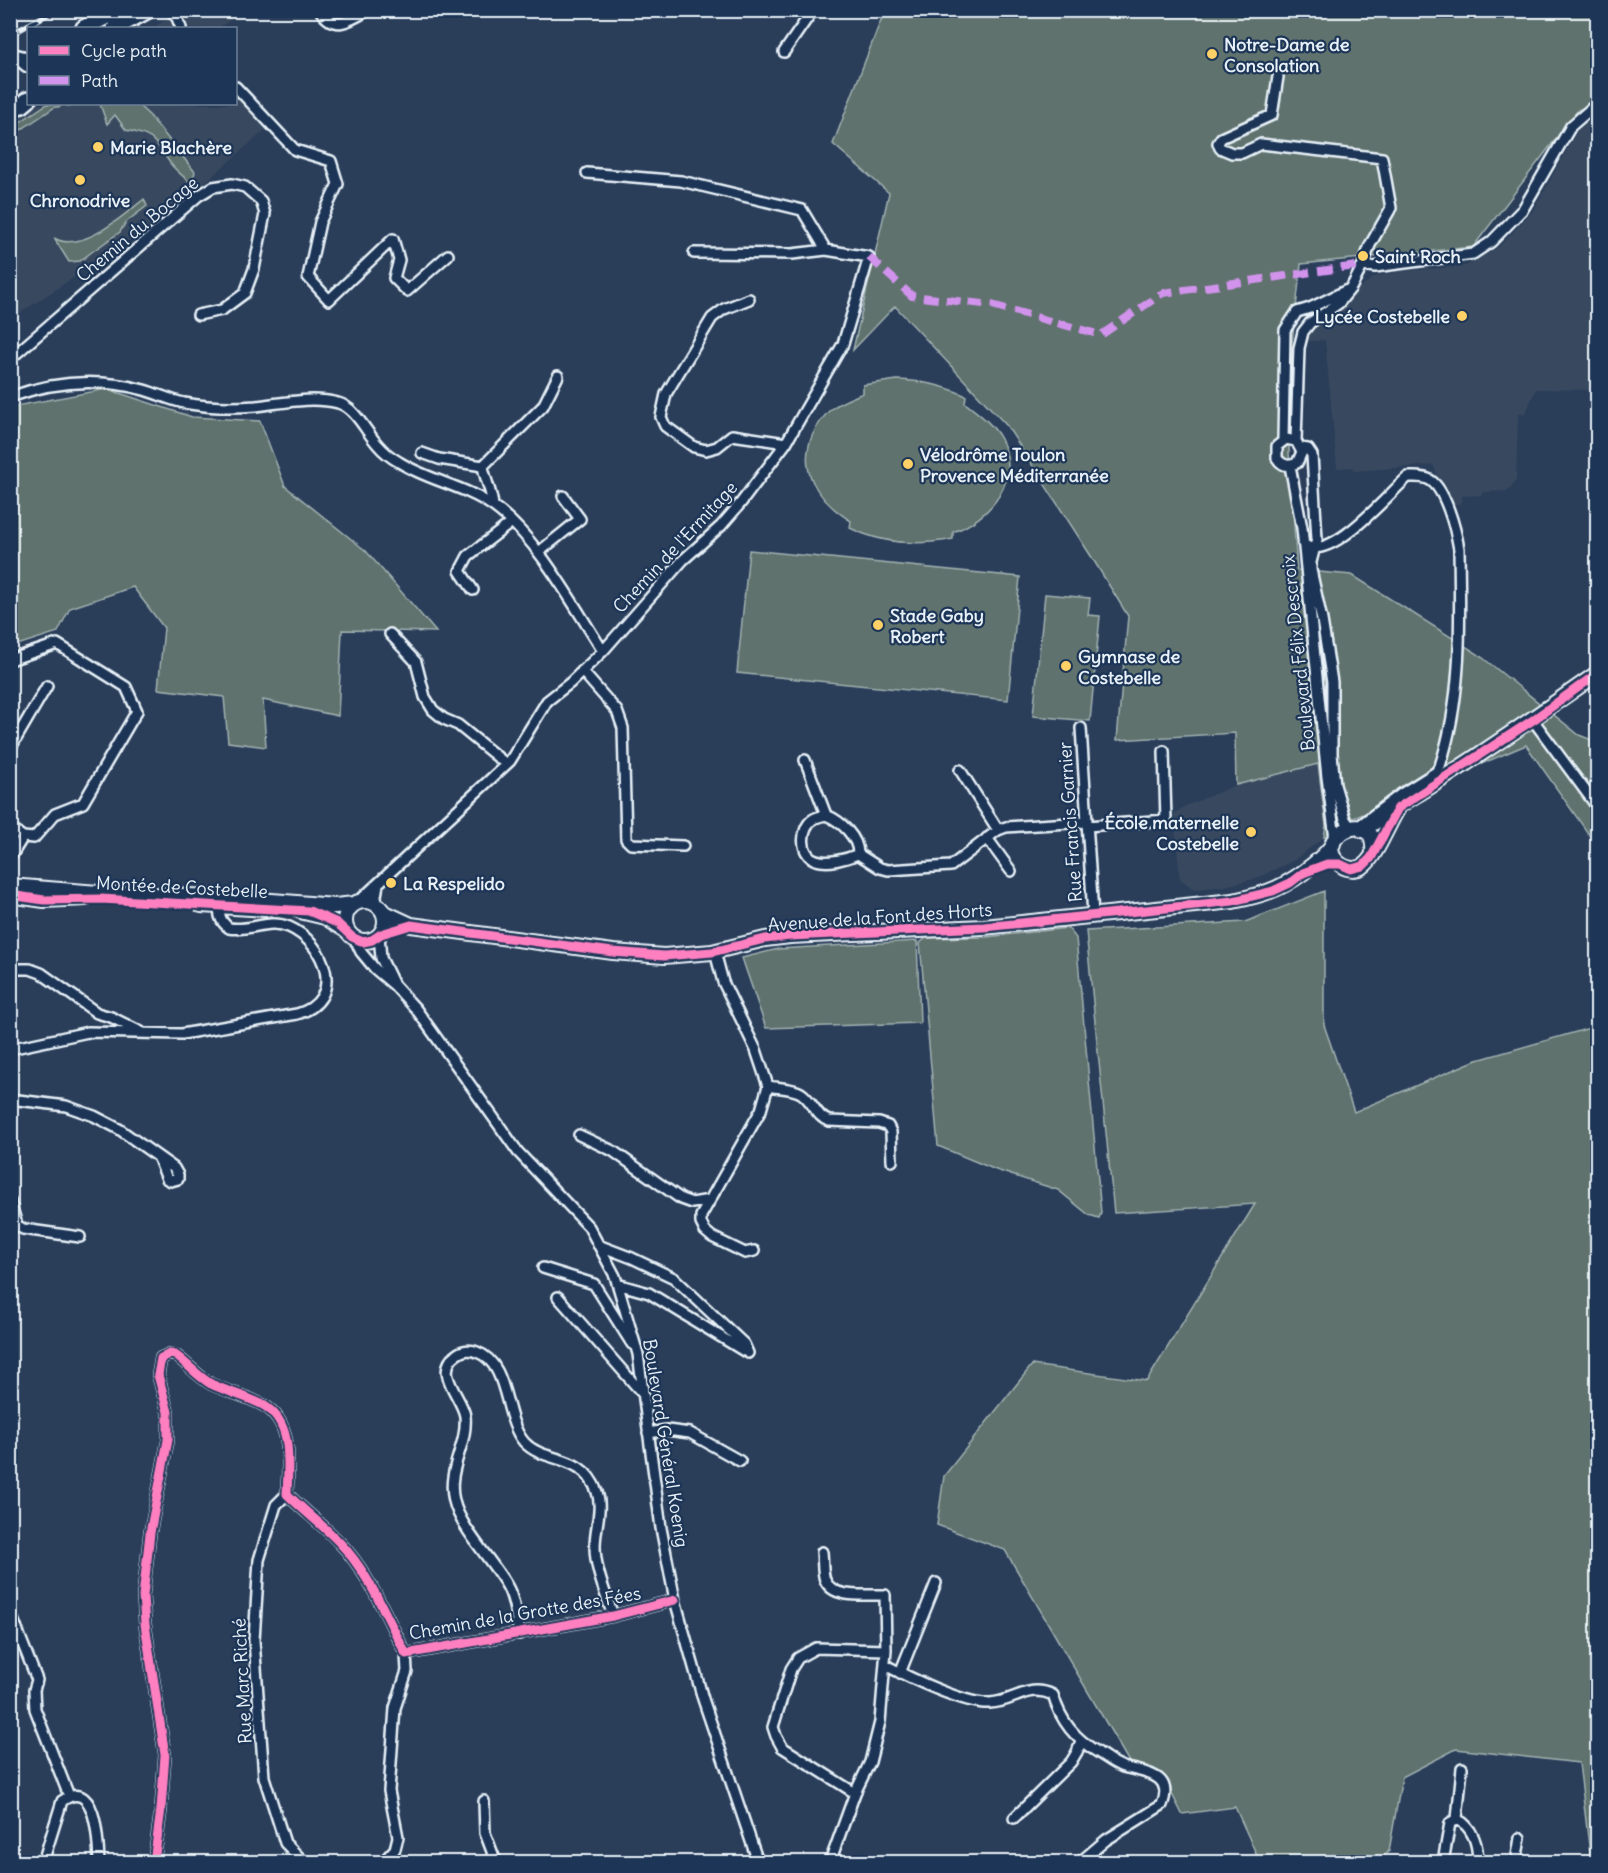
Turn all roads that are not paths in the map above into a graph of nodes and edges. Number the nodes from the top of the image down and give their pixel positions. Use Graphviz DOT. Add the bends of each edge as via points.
graph roads {
  1 [pos="118,10"];
  2 [pos="148,10"];
  3 [pos="171,10"];
  4 [pos="320,10"];
  5 [pos="368,10"];
  6 [pos="813,10"];
  7 [pos="86,27"];
  8 [pos="117,27"];
  9 [pos="181,27"];
  10 [pos="784,52"];
  11 [pos="1278,77"];
  12 [pos="237,88"];
  13 [pos="27,101"];
  14 [pos="1598,105"];
  15 [pos="10,108"];
  16 [pos="587,173"];
  17 [pos="826,250"];
  18 [pos="694,253"];
  19 [pos="448,255"];
  20 [pos="1363,265"];
  21 [pos="1352,288"];
  22 [pos="749,299"];
  23 [pos="198,315"];
  24 [pos="10,359"];
  25 [pos="558,376"];
  26 [pos="10,397"];
  27 [pos="1283,440"];
  28 [pos="786,442"];
  29 [pos="1299,445"];
  30 [pos="422,453"];
  31 [pos="483,466"];
  32 [pos="1290,466"];
  33 [pos="563,496"];
  34 [pos="493,506"];
  35 [pos="512,522"];
  36 [pos="1303,544"];
  37 [pos="1316,548"];
  38 [pos="539,552"];
  39 [pos="472,590"];
  40 [pos="390,634"];
  41 [pos="603,651"];
  42 [pos="10,660"];
  43 [pos="582,671"];
  44 [pos="1598,673"];
  45 [pos="47,686"];
  46 [pos="1533,720"];
  47 [pos="1081,728"];
  48 [pos="10,749"];
  49 [pos="1164,751"];
  50 [pos="805,760"];
  51 [pos="506,764"];
  52 [pos="960,770"];
  53 [pos="1398,808"];
  54 [pos="1598,808"];
  55 [pos="826,815"];
  56 [pos="1086,824"];
  57 [pos="10,828"];
  58 [pos="1357,828"];
  59 [pos="998,830"];
  60 [pos="23,837"];
  61 [pos="987,838"];
  62 [pos="1334,841"];
  63 [pos="683,846"];
  64 [pos="1373,852"];
  65 [pos="858,854"];
  66 [pos="10,858"];
  67 [pos="1340,864"];
  68 [pos="1011,871"];
  69 [pos="1303,873"];
  70 [pos="380,882"];
  71 [pos="10,886"];
  72 [pos="10,896"];
  73 [pos="265,901"];
  74 [pos="355,903"];
  75 [pos="222,906"];
  76 [pos="380,909"];
  77 [pos="1093,915"];
  78 [pos="411,925"];
  79 [pos="351,935"];
  80 [pos="380,935"];
  81 [pos="715,952"];
  82 [pos="10,969"];
  83 [pos="394,985"];
  84 [pos="143,1033"];
  85 [pos="10,1049"];
  86 [pos="768,1086"];
  87 [pos="10,1099"];
  88 [pos="579,1136"];
  89 [pos="159,1159"];
  90 [pos="892,1161"];
  91 [pos="10,1200"];
  92 [pos="710,1200"];
  93 [pos="80,1238"];
  94 [pos="598,1245"];
  95 [pos="754,1251"];
  96 [pos="543,1268"];
  97 [pos="617,1284"];
  98 [pos="558,1297"];
  99 [pos="638,1354"];
  100 [pos="643,1394"];
  101 [pos="648,1433"];
  102 [pos="740,1461"];
  103 [pos="287,1494"];
  104 [pos="822,1552"];
  105 [pos="936,1583"];
  106 [pos="675,1600"];
  107 [pos="613,1616"];
  108 [pos="13,1619"];
  109 [pos="519,1634"];
  110 [pos="886,1650"];
  111 [pos="406,1654"];
  112 [pos="885,1665"];
  113 [pos="900,1673"];
  114 [pos="1081,1742"];
  115 [pos="1462,1768"];
  116 [pos="855,1793"];
  117 [pos="69,1796"];
  118 [pos="484,1801"];
  119 [pos="1014,1818"];
  120 [pos="1456,1819"];
  121 [pos="1520,1838"];
  122 [pos="43,1863"];
  123 [pos="99,1863"];
  124 [pos="154,1863"];
  125 [pos="304,1863"];
  126 [pos="382,1863"];
  127 [pos="496,1863"];
  128 [pos="758,1863"];
  129 [pos="830,1863"];
  130 [pos="1080,1863"];
  131 [pos="1443,1863"];
  132 [pos="1478,1863"];
  133 [pos="1516,1863"];
  1 -- 7 [label="main road"];
  2 -- 8 [label="main road"];
  3 -- 9 [label="street"];
  4 -- 5 [label="street" via="329,21 340,23"];
  6 -- 10 [label="street"];
  11 -- 20 [label="street, Boulevard Félix Descroix" via="1272,115 1221,138 1220,148 1242,153 1261,144 1382,158 1391,208"];
  12 -- 19 [label="street" via="295,150 330,161 339,184 320,222 308,277 329,300 393,239 399,260 394,278 407,291"];
  13 -- 15 [label="main road"];
  14 -- 20 [label="street" via="1571,126 1523,209 1491,242 1473,254 1375,267"];
  16 -- 17 [label="street" via="681,181 802,210"];
  17 -- 18 [label="street" via="792,254"];
  17 -- 28 [label="street, Chemin de l'Ermitage" via="868,257 843,344"];
  20 -- 21 [label="street, Boulevard Félix Descroix"];
  21 -- 27 [label="street, Boulevard Félix Descroix" via="1297,312 1285,330"];
  21 -- 29 [label="street, Boulevard Félix Descroix" via="1303,333 1299,348"];
  22 -- 28 [label="street" via="712,318 666,393 661,417 665,426 694,447 706,450 732,435"];
  23 -- 24 [label="street, Chemin du Bocage" via="222,310 245,293 254,269 265,214 261,201 245,187 213,187 198,196"];
  25 -- 31 [label="street" via="543,406"];
  26 -- 34 [label="street" via="36,388 100,382 184,403 240,407 305,400 340,403 399,462"];
  27 -- 29 [label="street" via="1290,439"];
  27 -- 32 [label="street, Boulevard Félix Descroix" via="1275,454"];
  28 -- 41 [label="street, Chemin de l'Ermitage" via="721,526 683,560"];
  29 -- 32 [label="street, Boulevard Félix Descroix" via="1300,460"];
  29 -- 37 [label="street, Boulevard Félix Descroix" via="1312,455"];
  30 -- 31 [label="street"];
  31 -- 34 [label="street"];
  32 -- 36 [label="street, Boulevard Félix Descroix"];
  33 -- 38 [label="street" via="580,519"];
  34 -- 35 [label="street"];
  35 -- 38 [label="street"];
  35 -- 39 [label="street" via="468,556 460,570"];
  36 -- 37 [label="street"];
  36 -- 62 [label="street, Boulevard Félix Descroix"];
  37 -- 58 [label="street, Boulevard Félix Descroix" via="1311,570 1332,682 1335,785 1345,819"];
  37 -- 58 [label="street" via="1357,528 1408,477 1436,484 1451,516 1459,549 1457,683 1440,766"];
  38 -- 41 [label="street"];
  40 -- 51 [label="street" via="416,662 425,697 433,710 458,724"];
  41 -- 43 [label="street, Chemin de l'Ermitage"];
  42 -- 60 [label="street" via="57,644 126,687 137,711 83,803 55,814 34,838"];
  43 -- 51 [label="street, Chemin de l'Ermitage" via="547,701"];
  43 -- 63 [label="street" via="617,711 623,728 626,839 631,844"];
  44 -- 46 [label="main road"];
  45 -- 48 [label="street"];
  46 -- 53 [label="main road"];
  46 -- 54 [label="street"];
  47 -- 56 [label="street, Rue Francis Garnier"];
  49 -- 56 [label="street" via="1167,820"];
  50 -- 55 [label="street"];
  51 -- 70 [label="street, Chemin de l'Ermitage"];
  52 -- 59 [label="street"];
  53 -- 58 [label="main road"];
  53 -- 64 [label="main road"];
  55 -- 65 [label="street" via="836,819 851,835"];
  55 -- 65 [label="street" via="814,818 804,829 807,853 816,860"];
  56 -- 59 [label="street"];
  56 -- 77 [label="street, Rue Francis Garnier"];
  57 -- 60 [label="street"];
  58 -- 62 [label="main road" via="1344,830"];
  58 -- 64 [label="main road" via="1372,839"];
  59 -- 61 [label="street"];
  60 -- 66 [label="street"];
  61 -- 65 [label="street" via="951,866 888,870"];
  61 -- 68 [label="street"];
  62 -- 67 [label="main road" via="1335,857"];
  62 -- 69 [label="main road, Avenue de la Font des Horts" via="1328,852"];
  64 -- 67 [label="main road" via="1368,863 1357,868"];
  67 -- 69 [label="main road, Avenue de la Font des Horts" via="1327,864"];
  69 -- 77 [label="main road, Avenue de la Font des Horts" via="1273,891 1233,901"];
  70 -- 74 [label="street, Chemin de l'Ermitage"];
  70 -- 76 [label="street" via="375,896"];
  71 -- 73 [label="main road, Montée de Costebelle"];
  72 -- 75 [label="main road, Montée de Costebelle"];
  73 -- 74 [label="main road, Montée de Costebelle" via="335,906"];
  73 -- 75 [label="street" via="234,901"];
  74 -- 76 [label="main road" via="369,902"];
  74 -- 79 [label="main road" via="345,916"];
  75 -- 79 [label="main road, Montée de Costebelle" via="309,911"];
  75 -- 84 [label="street" via="221,919 229,928 275,924 291,927 307,939 322,960 324,995 310,1009 297,1014 183,1034"];
  76 -- 78 [label="main road, Avenue de la Font des Horts"];
  76 -- 80 [label="main road" via="385,926"];
  77 -- 81 [label="main road, Avenue de la Font des Horts" via="984,927 790,936"];
  78 -- 80 [label="main road, Avenue de la Font des Horts"];
  78 -- 81 [label="main road, Avenue de la Font des Horts" via="637,954"];
  79 -- 80 [label="main road" via="368,942"];
  79 -- 83 [label="street, Boulevard Général Koenig" via="375,969"];
  80 -- 83 [label="street, Boulevard Général Koenig" via="381,958"];
  81 -- 86 [label="street" via="723,982 756,1050"];
  82 -- 84 [label="street" via="41,973 97,1013"];
  83 -- 94 [label="street, Boulevard Général Koenig" via="416,1009 518,1152 589,1227"];
  84 -- 85 [label="street" via="88,1032"];
  86 -- 90 [label="street" via="800,1092 822,1119 888,1126"];
  86 -- 92 [label="street" via="761,1110"];
  87 -- 89 [label="street" via="56,1104 84,1112 119,1129"];
  88 -- 92 [label="street" via="620,1156 681,1199 692,1203"];
  91 -- 93 [label="street" via="17,1225 23,1229"];
  92 -- 95 [label="street" via="701,1216 705,1231 745,1253"];
  94 -- 97 [label="street, Boulevard Général Koenig"];
  94 -- 97 [label="street" via="674,1278 744,1344 748,1353 649,1293"];
  96 -- 99 [label="street" via="594,1284"];
  97 -- 99 [label="street, Boulevard Général Koenig"];
  98 -- 100 [label="street"];
  99 -- 100 [label="street, Boulevard Général Koenig"];
  100 -- 101 [label="street, Boulevard Général Koenig"];
  101 -- 102 [label="street" via="690,1433"];
  101 -- 106 [label="street, Boulevard Général Koenig"];
  103 -- 111 [label="street, Chemin de la Grotte des Fées" via="358,1565"];
  103 -- 124 [label="street" via="289,1453 273,1412 209,1382 175,1355 161,1358 158,1375 168,1412 168,1440 150,1533 143,1596 165,1755"];
  103 -- 125 [label="street, Rue Marc Riché" via="276,1505 259,1560 254,1640 264,1777 285,1843"];
  104 -- 110 [label="street" via="824,1579 831,1590 844,1594 885,1594"];
  105 -- 113 [label="street"];
  106 -- 107 [label="street, Chemin de la Grotte des Fées"];
  106 -- 128 [label="street, Boulevard Général Koenig" via="703,1699"];
  107 -- 109 [label="street, Chemin de la Grotte des Fées"];
  107 -- 109 [label="street" via="595,1548 600,1503 597,1491 578,1467 542,1454 524,1442 495,1366 474,1350 462,1351 448,1365 450,1386 465,1414 453,1470 454,1502 508,1587"];
  108 -- 117 [label="street" via="37,1680 35,1709"];
  109 -- 111 [label="street, Chemin de la Grotte des Fées"];
  110 -- 112 [label="street"];
  110 -- 116 [label="street" via="816,1648 798,1658 774,1727 782,1747"];
  111 -- 126 [label="street" via="407,1671 395,1708 389,1791 398,1837 395,1849"];
  112 -- 113 [label="street"];
  112 -- 116 [label="street" via="880,1722 870,1762"];
  113 -- 114 [label="street" via="975,1702 991,1703 1042,1690 1053,1695 1058,1713"];
  114 -- 119 [label="street" via="1071,1762"];
  114 -- 130 [label="street" via="1118,1765 1157,1778 1165,1786 1165,1797 1162,1805 1106,1840"];
  115 -- 120 [label="street"];
  116 -- 129 [label="street"];
  117 -- 122 [label="street" via="62,1801"];
  117 -- 123 [label="street" via="80,1796 90,1806 98,1834"];
  118 -- 127 [label="street" via="484,1833"];
  120 -- 131 [label="street" via="1450,1823"];
  120 -- 132 [label="street" via="1471,1831"];
  121 -- 133 [label="street"];
}
